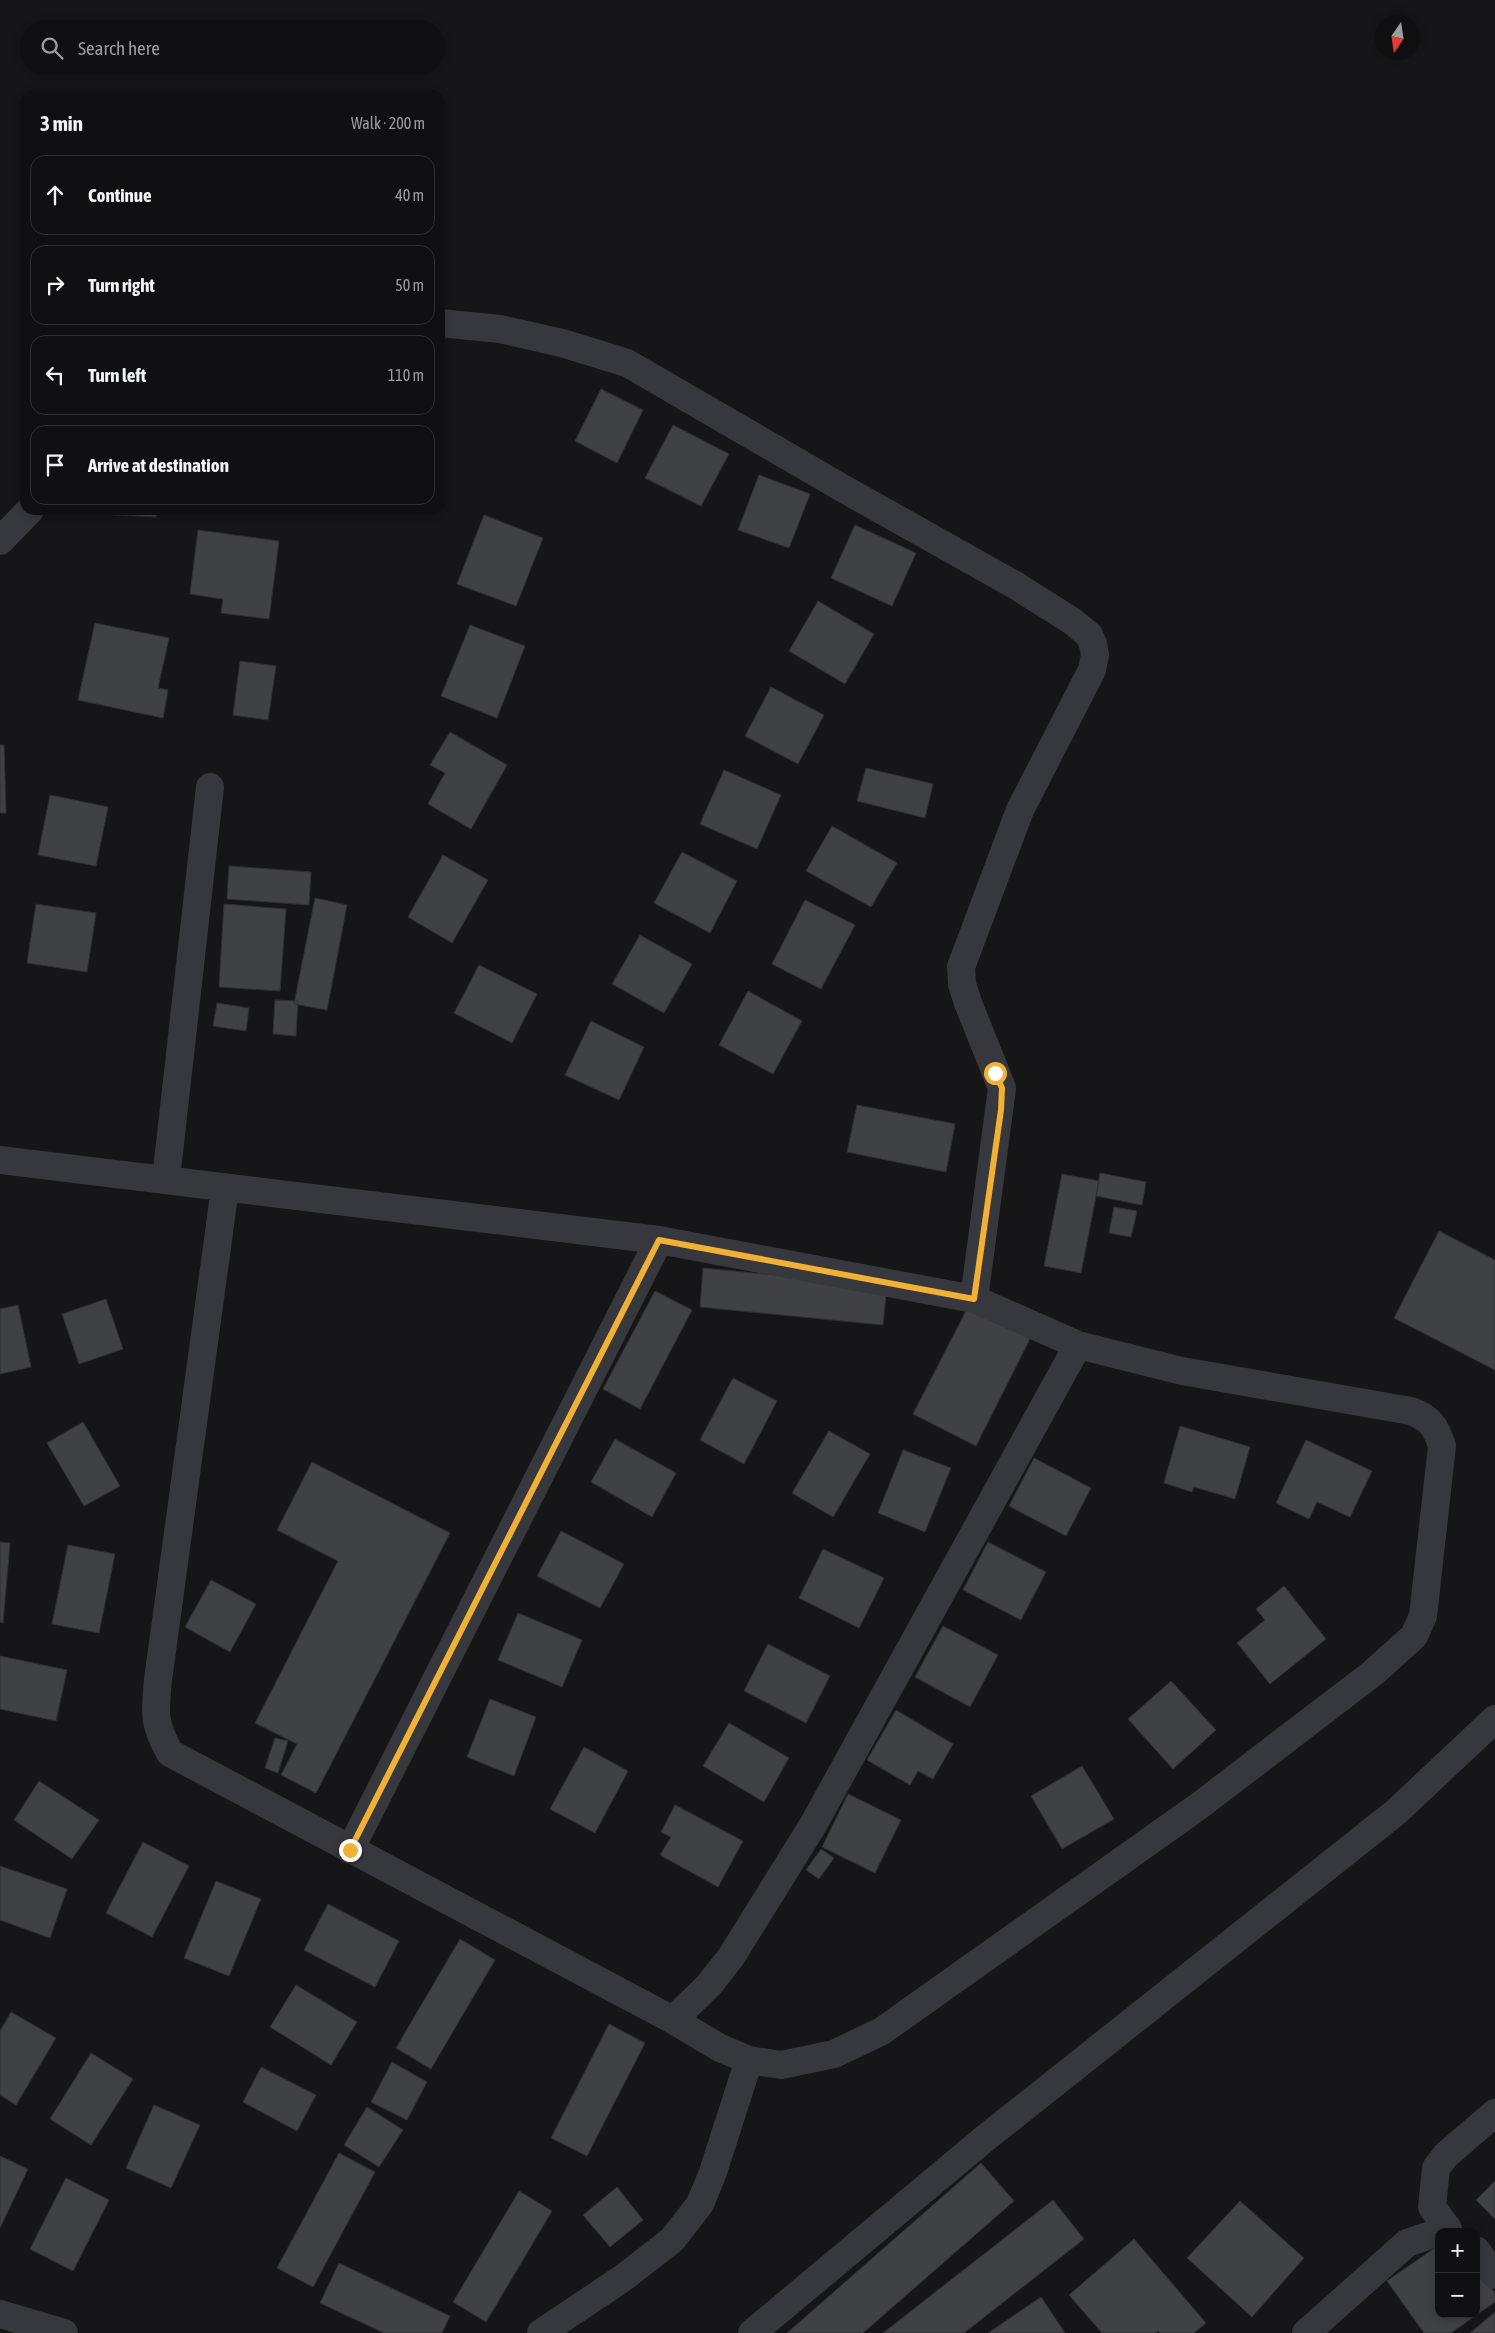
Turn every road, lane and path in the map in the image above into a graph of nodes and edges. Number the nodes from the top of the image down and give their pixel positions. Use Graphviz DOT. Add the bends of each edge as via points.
graph roads {
  1 [pos="445,324"];
  2 [pos="25,515"];
  3 [pos="0,541"];
  4 [pos="210,787"];
  5 [pos="0,1160"];
  6 [pos="166,1178"];
  7 [pos="225,1188"];
  8 [pos="659,1240"];
  9 [pos="974,1299"];
  10 [pos="1078,1345"];
  11 [pos="1495,1719"];
  12 [pos="350,1850"];
  13 [pos="672,2020"];
  14 [pos="749,2060"];
  15 [pos="1495,2112"];
  16 [pos="1443,2228"];
  17 [pos="1435,2234"];
  18 [pos="1480,2255"];
  19 [pos="1495,2275"];
  20 [pos="0,2314"];
  21 [pos="64,2333"];
  22 [pos="541,2333"];
  23 [pos="752,2333"];
  24 [pos="1306,2333"];
  1 -- 9 [label="street" via="500,329 562,343 626,363 1015,585 1089,635 1095,655 1092,670 1020,810 961,968 968,1002 1002,1088"];
  2 -- 3 [label="street"];
  4 -- 6 [label="street"];
  5 -- 6 [label="street"];
  6 -- 7 [label="street"];
  7 -- 8 [label="street"];
  7 -- 12 [label="street" via="155,1718 160,1737 170,1753"];
  8 -- 9 [label="street"];
  8 -- 12 [label="street"];
  9 -- 10 [label="street"];
  10 -- 13 [label="street" via="813,1826 731,1957 709,1985"];
  10 -- 14 [label="street" via="1182,1371 1425,1416 1437,1429 1442,1446 1423,1616 1414,1636 1373,1673 1199,1806 882,2031 834,2054 781,2065"];
  11 -- 23 [label="street" via="1396,1812 983,2140"];
  12 -- 13 [label="street"];
  13 -- 14 [label="street" via="720,2048"];
  14 -- 22 [label="street" via="700,2204 672,2240 623,2278"];
  15 -- 16 [label="street" via="1436,2168 1432,2207"];
  17 -- 24 [label="street" via="1406,2243"];
  18 -- 19 [label="street"];
  20 -- 21 [label="street"];
}
